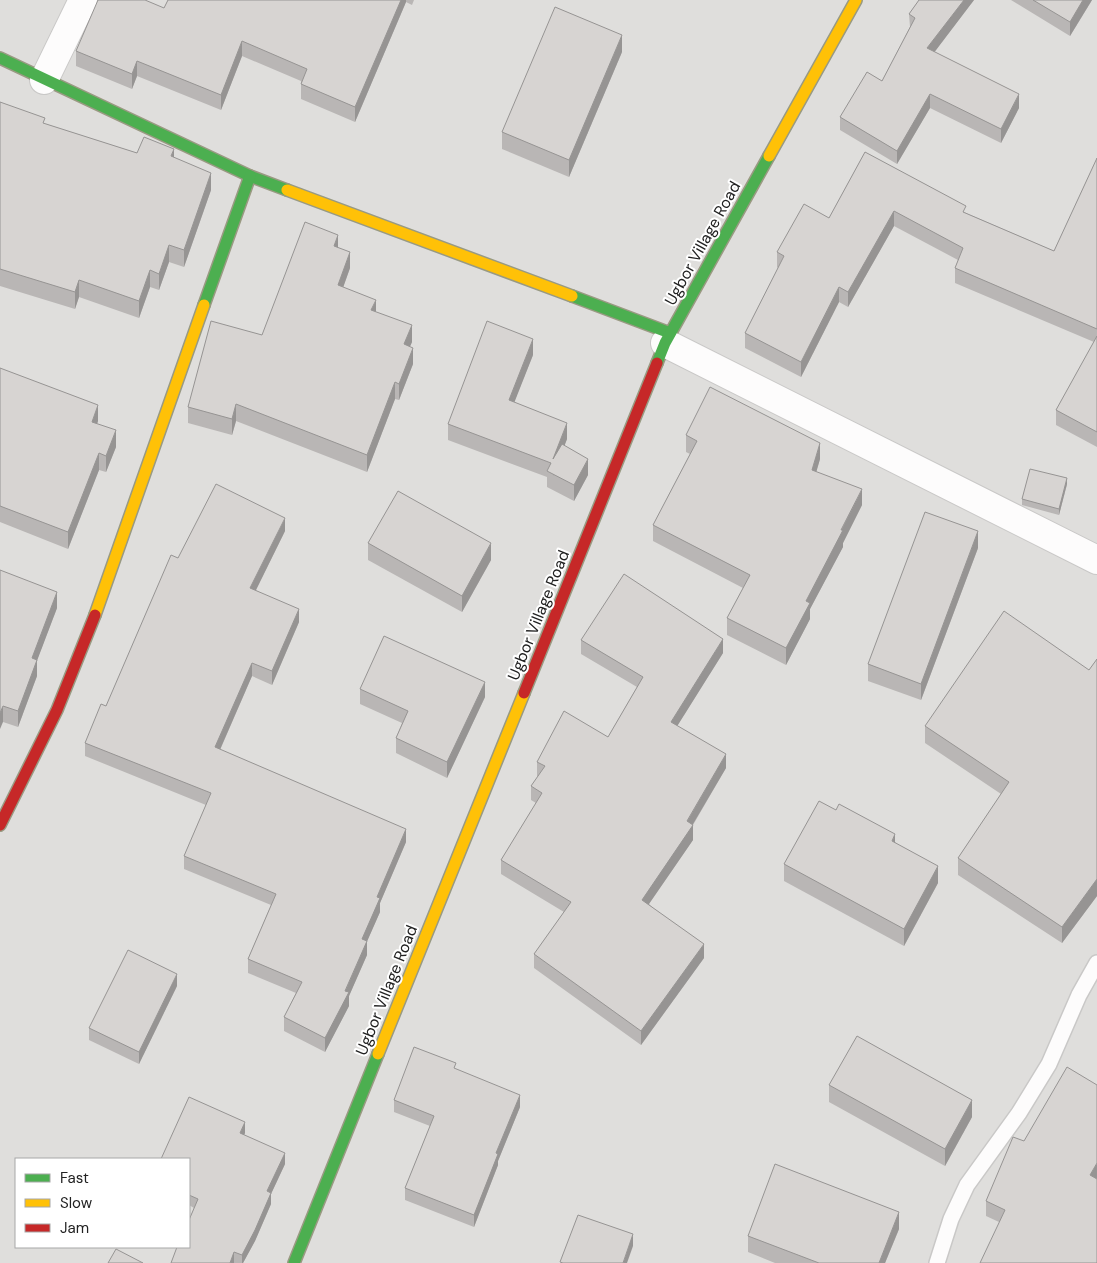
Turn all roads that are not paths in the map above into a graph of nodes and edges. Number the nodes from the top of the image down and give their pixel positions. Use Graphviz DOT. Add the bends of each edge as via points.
graph roads {
  1 [pos="83,0"];
  2 [pos="856,0"];
  3 [pos="0,58"];
  4 [pos="44,80"];
  5 [pos="250,176"];
  6 [pos="667,338"];
  7 [pos="1097,560"];
  8 [pos="0,825"];
  9 [pos="1097,963"];
  10 [pos="294,1263"];
  11 [pos="937,1263"];
  1 -- 4 [label="street"];
  2 -- 6 [label="street, Ugbor Village Road"];
  3 -- 4 [label="street"];
  4 -- 5 [label="street"];
  5 -- 6 [label="street"];
  5 -- 8 [label="street" via="96,611 57,710"];
  6 -- 7 [label="street"];
  6 -- 10 [label="street, Ugbor Village Road"];
  9 -- 11 [label="lane" via="1079,995 1049,1064 1020,1112 967,1185"];
}
